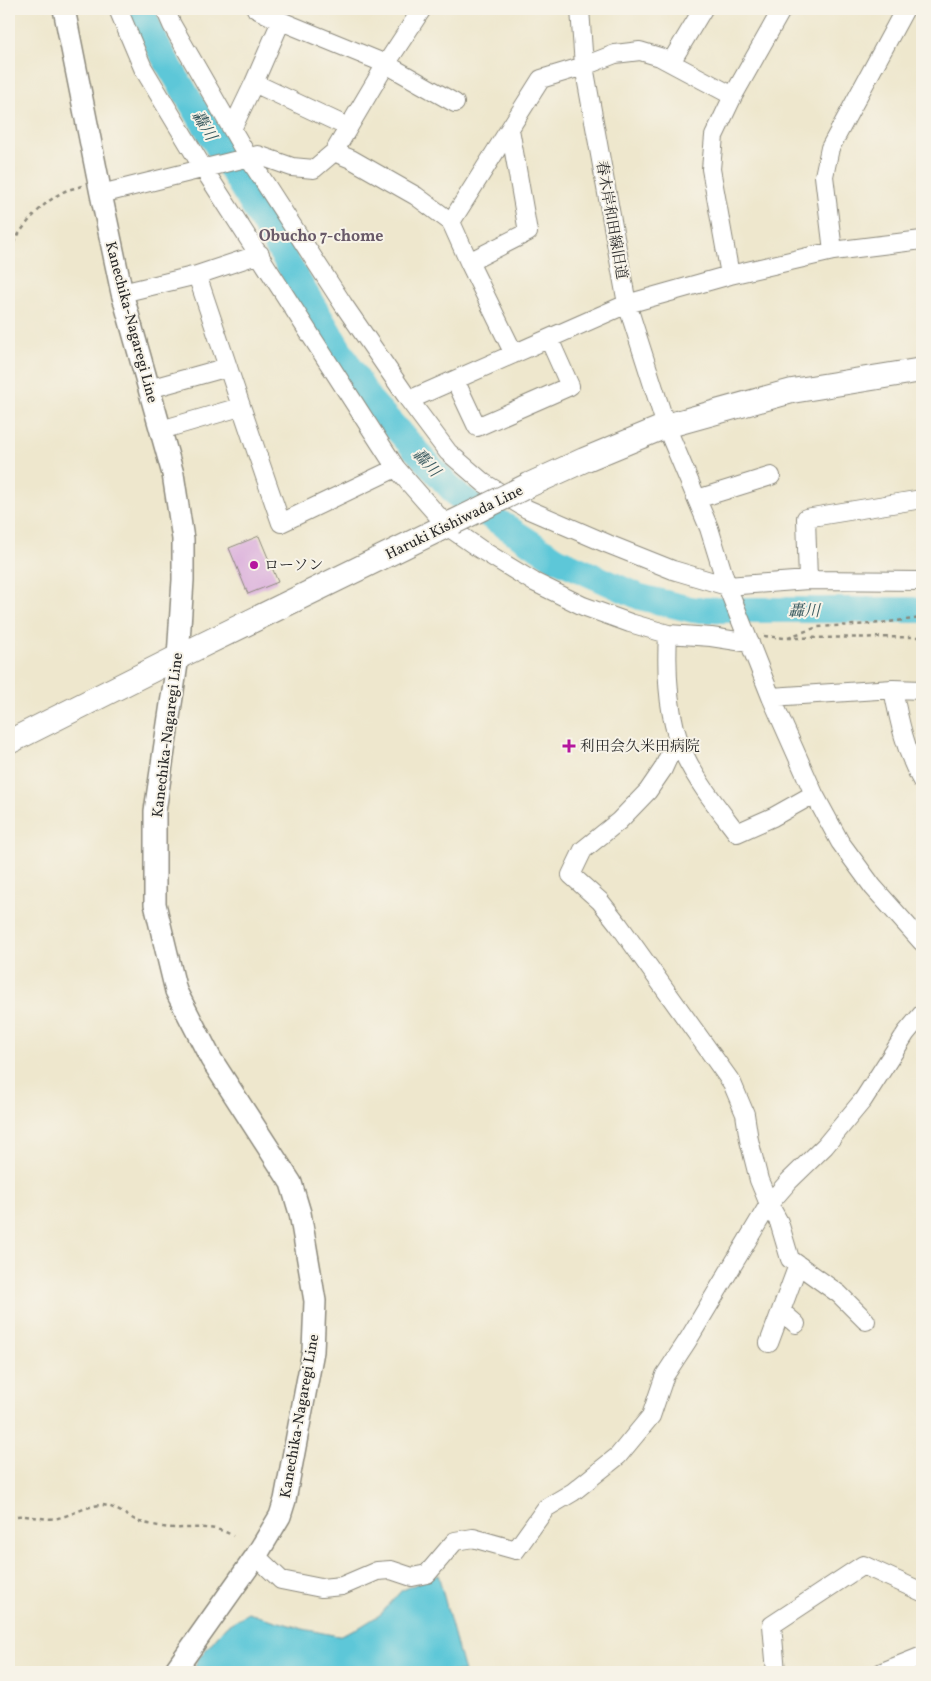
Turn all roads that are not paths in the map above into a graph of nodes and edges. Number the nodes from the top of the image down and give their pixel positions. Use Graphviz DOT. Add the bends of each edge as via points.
graph roads {
  1 [pos="64,9"];
  2 [pos="118,9"];
  3 [pos="165,9"];
  4 [pos="256,9"];
  5 [pos="422,9"];
  6 [pos="580,9"];
  7 [pos="703,9"];
  8 [pos="782,9"];
  9 [pos="905,9"];
  10 [pos="281,21"];
  11 [pos="670,62"];
  12 [pos="386,64"];
  13 [pos="584,66"];
  14 [pos="254,83"];
  15 [pos="733,96"];
  16 [pos="456,103"];
  17 [pos="348,127"];
  18 [pos="232,129"];
  19 [pos="510,129"];
  20 [pos="334,152"];
  21 [pos="248,157"];
  22 [pos="204,168"];
  23 [pos="99,188"];
  24 [pos="451,222"];
  25 [pos="922,240"];
  26 [pos="833,251"];
  27 [pos="260,254"];
  28 [pos="469,262"];
  29 [pos="197,275"];
  30 [pos="730,275"];
  31 [pos="122,293"];
  32 [pos="627,304"];
  33 [pos="549,339"];
  34 [pos="514,354"];
  35 [pos="228,366"];
  36 [pos="922,370"];
  37 [pos="455,380"];
  38 [pos="149,389"];
  39 [pos="409,400"];
  40 [pos="240,407"];
  41 [pos="666,426"];
  42 [pos="161,430"];
  43 [pos="396,468"];
  44 [pos="771,476"];
  45 [pos="697,499"];
  46 [pos="922,499"];
  47 [pos="450,524"];
  48 [pos="808,580"];
  49 [pos="922,581"];
  50 [pos="729,589"];
  51 [pos="746,632"];
  52 [pos="668,634"];
  53 [pos="178,657"];
  54 [pos="893,690"];
  55 [pos="922,690"];
  56 [pos="771,697"];
  57 [pos="9,742"];
  58 [pos="680,743"];
  59 [pos="922,781"];
  60 [pos="814,794"];
  61 [pos="922,942"];
  62 [pos="922,1014"];
  63 [pos="769,1204"];
  64 [pos="798,1265"];
  65 [pos="781,1311"];
  66 [pos="866,1321"];
  67 [pos="796,1324"];
  68 [pos="769,1343"];
  69 [pos="256,1556"];
  70 [pos="922,1592"];
  71 [pos="922,1656"];
  72 [pos="174,1672"];
  73 [pos="776,1672"];
  74 [pos="882,1672"];
  1 -- 23 [label="street, Kanechika-Nagaregi Line"];
  2 -- 22 [label="street" via="142,68"];
  3 -- 18 [label="street"];
  4 -- 10 [label="street"];
  5 -- 12 [label="street"];
  6 -- 13 [label="street, 春木岸和田線旧道"];
  7 -- 11 [label="street"];
  8 -- 15 [label="street"];
  9 -- 26 [label="street" via="830,148 824,176"];
  10 -- 12 [label="street"];
  10 -- 14 [label="street"];
  11 -- 13 [label="street" via="640,51 615,54"];
  11 -- 15 [label="street"];
  12 -- 16 [label="street"];
  12 -- 17 [label="street"];
  13 -- 19 [label="street" via="541,79"];
  13 -- 32 [label="street, 春木岸和田線旧道"];
  14 -- 17 [label="street"];
  14 -- 18 [label="street"];
  15 -- 30 [label="street" via="714,136 711,168"];
  17 -- 20 [label="street"];
  18 -- 21 [label="street"];
  19 -- 24 [label="street"];
  19 -- 28 [label="street" via="528,232"];
  20 -- 21 [label="street" via="314,169 292,167 258,155"];
  20 -- 24 [label="street" via="416,196"];
  21 -- 22 [label="street"];
  21 -- 39 [label="street"];
  22 -- 23 [label="street"];
  22 -- 27 [label="street"];
  23 -- 31 [label="street, Kanechika-Nagaregi Line"];
  24 -- 28 [label="street"];
  25 -- 26 [label="street"];
  26 -- 30 [label="street"];
  27 -- 29 [label="street"];
  27 -- 43 [label="street"];
  28 -- 34 [label="street"];
  29 -- 31 [label="street"];
  29 -- 35 [label="street"];
  30 -- 32 [label="street"];
  31 -- 38 [label="street, Kanechika-Nagaregi Line"];
  32 -- 33 [label="street"];
  32 -- 41 [label="street, 春木岸和田線旧道"];
  33 -- 34 [label="street"];
  33 -- 37 [label="street" via="570,386 477,428"];
  34 -- 37 [label="street"];
  35 -- 38 [label="street"];
  35 -- 40 [label="street"];
  36 -- 41 [label="main road, Haruki Kishiwada Line" via="792,391"];
  37 -- 39 [label="street"];
  38 -- 42 [label="street, Kanechika-Nagaregi Line"];
  39 -- 50 [label="street" via="448,452 484,483 527,509 665,567"];
  40 -- 42 [label="street"];
  40 -- 43 [label="street" via="281,523"];
  41 -- 45 [label="street, 春木岸和田線旧道"];
  41 -- 47 [label="main road, Haruki Kishiwada Line, bridge" via="584,460"];
  42 -- 53 [label="street, Kanechika-Nagaregi Line" via="173,474 183,539"];
  43 -- 47 [label="street"];
  44 -- 45 [label="street"];
  45 -- 50 [label="street, 春木岸和田線旧道"];
  46 -- 48 [label="street" via="806,518"];
  47 -- 52 [label="street" via="480,549 534,582 583,606"];
  47 -- 53 [label="main road, Haruki Kishiwada Line"];
  48 -- 49 [label="street"];
  48 -- 50 [label="street"];
  50 -- 51 [label="street, 春木岸和田線旧道"];
  51 -- 52 [label="street" via="711,637"];
  51 -- 56 [label="street, 春木岸和田線旧道"];
  52 -- 58 [label="street" via="666,667 675,731"];
  53 -- 57 [label="main road, Haruki Kishiwada Line"];
  53 -- 69 [label="street, Kanechika-Nagaregi Line" via="155,811 155,904 176,991 211,1059 291,1183 300,1212 315,1301 313,1351 285,1500 280,1516"];
  54 -- 55 [label="street"];
  54 -- 56 [label="street"];
  54 -- 59 [label="street" via="900,725"];
  56 -- 60 [label="street, 春木岸和田線旧道"];
  58 -- 60 [label="street" via="710,796 737,833"];
  58 -- 63 [label="street" via="673,747 648,791 619,821 583,850 571,875 619,925 732,1083 745,1114 759,1180"];
  60 -- 61 [label="street, 春木岸和田線旧道" via="840,842 873,887"];
  62 -- 63 [label="street" via="863,1100 825,1146"];
  63 -- 64 [label="street" via="779,1222 790,1259"];
  63 -- 69 [label="street" via="665,1375 651,1416 618,1456 574,1492 546,1508 516,1550 473,1538 455,1541 427,1574 412,1576 391,1570 377,1571 342,1586 321,1588 281,1580"];
  64 -- 65 [label="street"];
  64 -- 66 [label="street" via="839,1294"];
  65 -- 67 [label="street"];
  65 -- 68 [label="street"];
  69 -- 72 [label="street, Kanechika-Nagaregi Line"];
  70 -- 73 [label="street" via="863,1565 772,1625"];
  71 -- 74 [label="street"];
}
